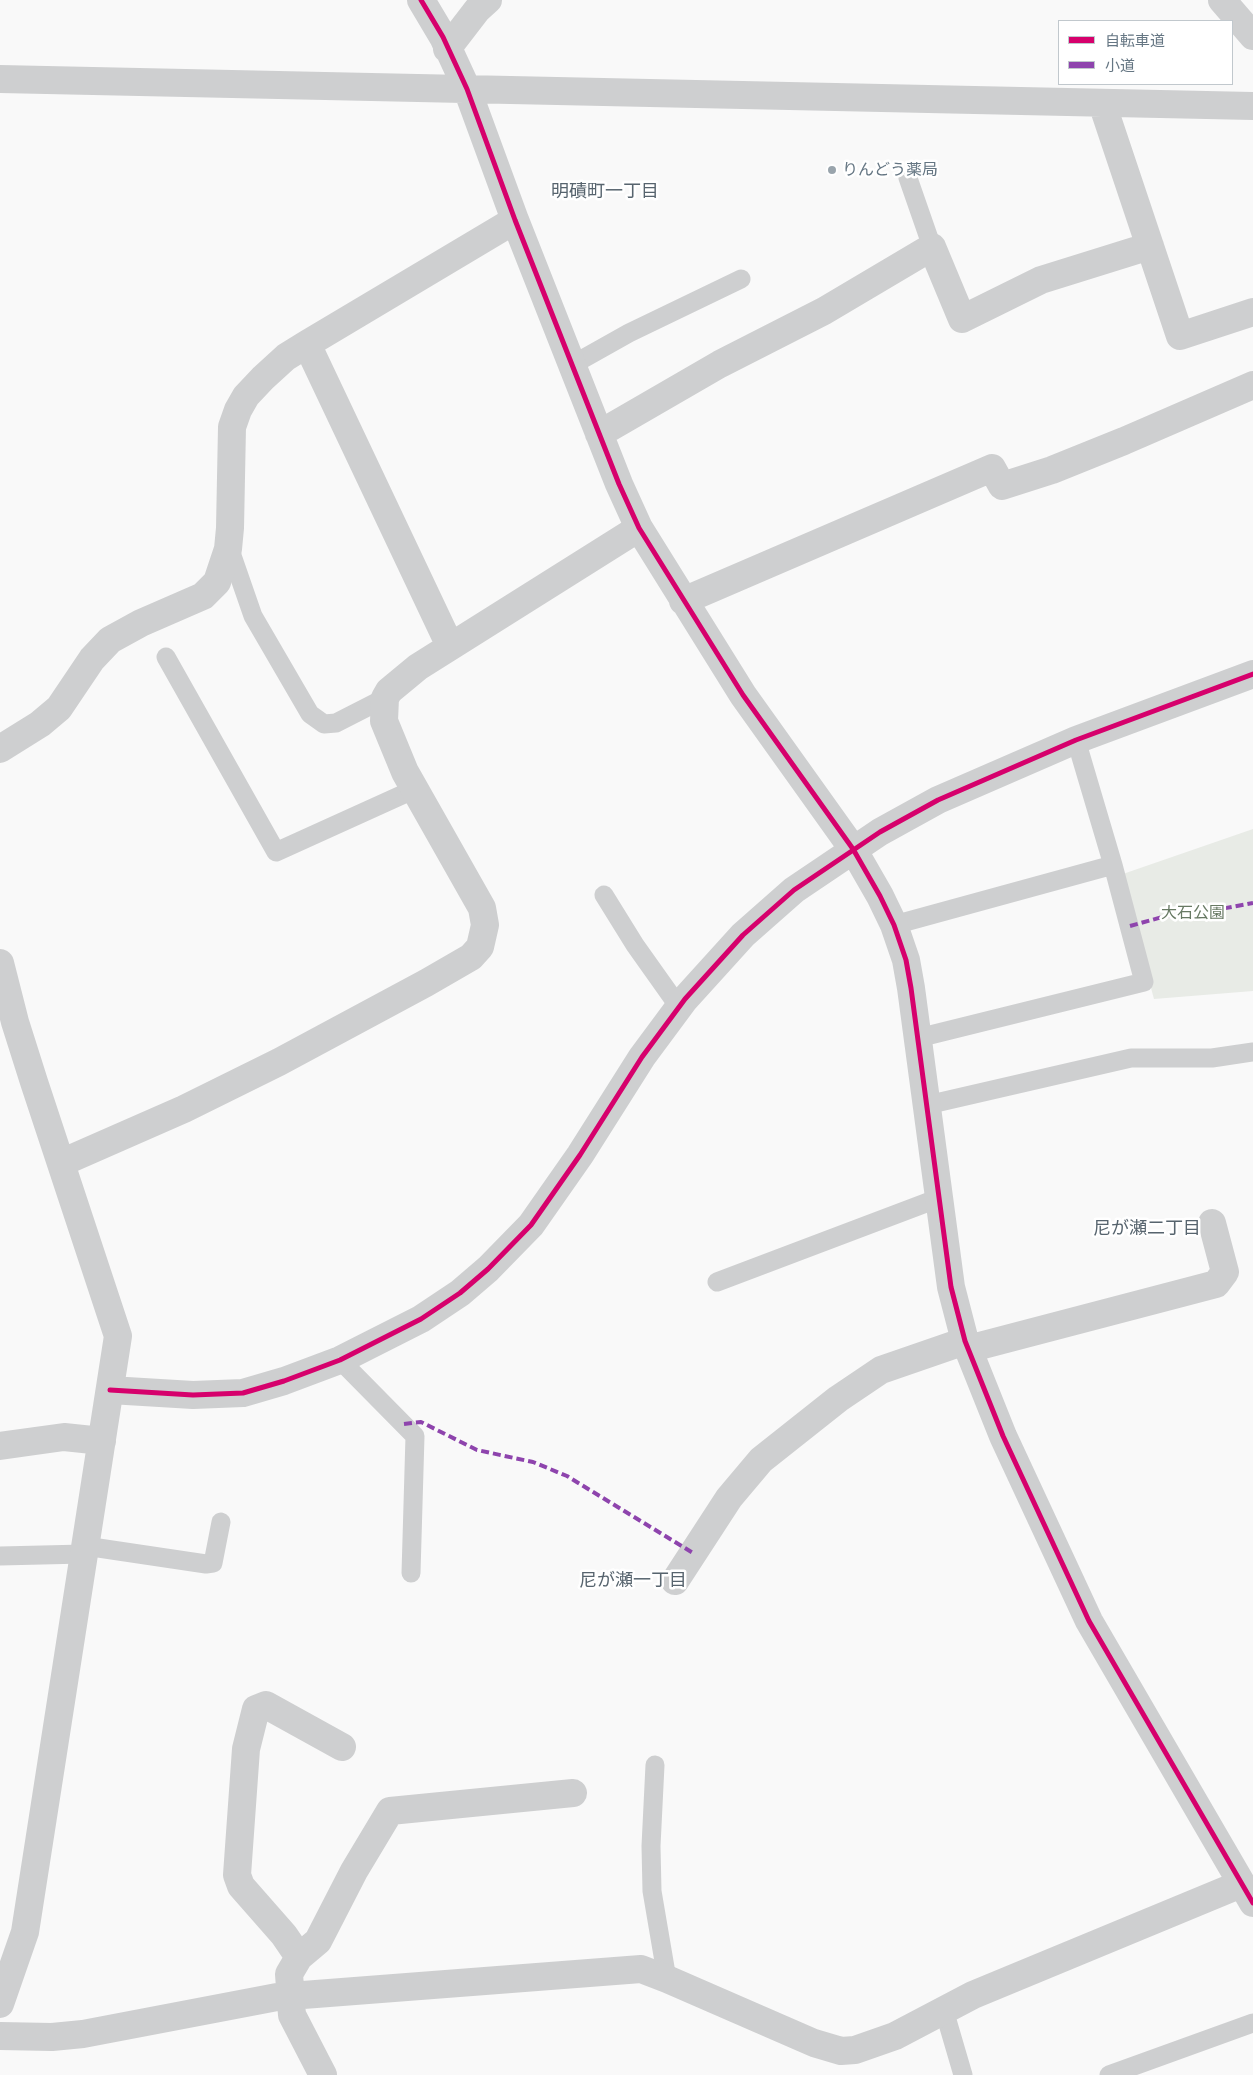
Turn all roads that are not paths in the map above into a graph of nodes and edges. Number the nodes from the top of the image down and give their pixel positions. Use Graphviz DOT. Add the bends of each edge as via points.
graph roads {
  1 [pos="421,0"];
  2 [pos="488,0"];
  3 [pos="1222,0"];
  4 [pos="1253,36"];
  5 [pos="447,49"];
  6 [pos="0,79"];
  7 [pos="466,89"];
  8 [pos="1102,102"];
  9 [pos="1253,106"];
  10 [pos="908,178"];
  11 [pos="515,220"];
  12 [pos="1150,246"];
  13 [pos="932,247"];
  14 [pos="741,279"];
  15 [pos="1253,312"];
  16 [pos="307,344"];
  17 [pos="572,365"];
  18 [pos="1253,385"];
  19 [pos="599,434"];
  20 [pos="639,528"];
  21 [pos="228,544"];
  22 [pos="683,602"];
  23 [pos="450,646"];
  24 [pos="166,657"];
  25 [pos="1253,674"];
  26 [pos="385,698"];
  27 [pos="1076,740"];
  28 [pos="0,750"];
  29 [pos="415,789"];
  30 [pos="853,849"];
  31 [pos="1113,865"];
  32 [pos="604,895"];
  33 [pos="894,925"];
  34 [pos="0,963"];
  35 [pos="4,999"];
  36 [pos="679,1007"];
  37 [pos="918,1038"];
  38 [pos="1253,1052"];
  39 [pos="927,1105"];
  40 [pos="61,1163"];
  41 [pos="939,1198"];
  42 [pos="1212,1223"];
  43 [pos="717,1282"];
  44 [pos="966,1345"];
  45 [pos="340,1360"];
  46 [pos="110,1390"];
  47 [pos="102,1440"];
  48 [pos="0,1446"];
  49 [pos="221,1522"];
  50 [pos="84,1550"];
  51 [pos="0,1556"];
  52 [pos="411,1573"];
  53 [pos="675,1580"];
  54 [pos="342,1747"];
  55 [pos="655,1765"];
  56 [pos="573,1793"];
  57 [pos="1247,1894"];
  58 [pos="299,1957"];
  59 [pos="668,1979"];
  60 [pos="289,1996"];
  61 [pos="0,2004"];
  62 [pos="944,2010"];
  63 [pos="1253,2024"];
  64 [pos="0,2036"];
  65 [pos="323,2075"];
  66 [pos="963,2075"];
  67 [pos="1109,2075"];
  1 -- 5 [label="street"];
  2 -- 5 [label="street"];
  3 -- 4 [label="street"];
  5 -- 7 [label="street"];
  6 -- 7 [label="street"];
  7 -- 8 [label="street"];
  7 -- 11 [label="street"];
  8 -- 9 [label="street"];
  8 -- 12 [label="street"];
  10 -- 13 [label="lane"];
  11 -- 16 [label="street"];
  11 -- 17 [label="street"];
  12 -- 13 [label="street" via="1041,280 962,319"];
  12 -- 15 [label="street" via="1180,336"];
  13 -- 19 [label="street" via="824,311 720,364"];
  14 -- 17 [label="lane" via="629,333"];
  16 -- 21 [label="street" via="286,357 263,378 238,410 230,446"];
  16 -- 23 [label="street"];
  17 -- 19 [label="street"];
  18 -- 22 [label="street" via="1079,459 1002,486 992,468"];
  19 -- 20 [label="street"];
  20 -- 22 [label="street"];
  20 -- 23 [label="street"];
  21 -- 26 [label="lane" via="253,616 310,714 324,724 336,723"];
  21 -- 28 [label="street" via="220,574 212,589 110,640 92,659 59,708"];
  22 -- 30 [label="street" via="743,696"];
  23 -- 26 [label="street" via="418,667"];
  24 -- 29 [label="lane" via="276,852"];
  25 -- 27 [label="street"];
  26 -- 29 [label="street" via="383,710 388,733"];
  27 -- 30 [label="street" via="938,800"];
  27 -- 31 [label="lane"];
  29 -- 40 [label="street" via="482,908 483,940 475,952 426,983 279,1062 184,1109"];
  30 -- 33 [label="street"];
  30 -- 36 [label="street" via="763,916"];
  31 -- 33 [label="lane"];
  31 -- 37 [label="lane" via="1144,982"];
  32 -- 36 [label="lane"];
  33 -- 37 [label="street" via="906,960"];
  34 -- 35 [label="street"];
  35 -- 40 [label="street"];
  36 -- 45 [label="street" via="564,1178 504,1254 460,1293 421,1319"];
  37 -- 39 [label="street"];
  38 -- 39 [label="lane" via="1212,1058 1131,1058"];
  39 -- 41 [label="street"];
  40 -- 46 [label="street" via="118,1336"];
  41 -- 43 [label="lane"];
  41 -- 44 [label="street" via="951,1286"];
  42 -- 44 [label="street" via="1226,1272 1216,1284"];
  44 -- 53 [label="street" via="881,1370 838,1398 761,1460 729,1498"];
  44 -- 57 [label="street" via="1003,1436 1088,1621"];
  45 -- 46 [label="street" via="284,1381 226,1396"];
  45 -- 52 [label="lane" via="415,1436"];
  46 -- 47 [label="street"];
  47 -- 48 [label="street" via="64,1437"];
  47 -- 50 [label="street"];
  49 -- 50 [label="lane" via="213,1563"];
  50 -- 51 [label="lane"];
  50 -- 61 [label="street" via="25,1932"];
  54 -- 58 [label="street" via="266,1705 256,1709 246,1749 237,1875 242,1886"];
  55 -- 59 [label="lane" via="652,1891"];
  56 -- 58 [label="street" via="390,1811 318,1941"];
  57 -- 62 [label="street" via="973,1995"];
  58 -- 60 [label="street" via="289,1974"];
  59 -- 60 [label="street" via="641,1969 620,1969"];
  59 -- 62 [label="street" via="814,2043 841,2051 855,2050 895,2036"];
  60 -- 64 [label="street" via="83,2034"];
  60 -- 65 [label="street" via="292,2015"];
  62 -- 66 [label="lane"];
  63 -- 67 [label="lane"];
}
